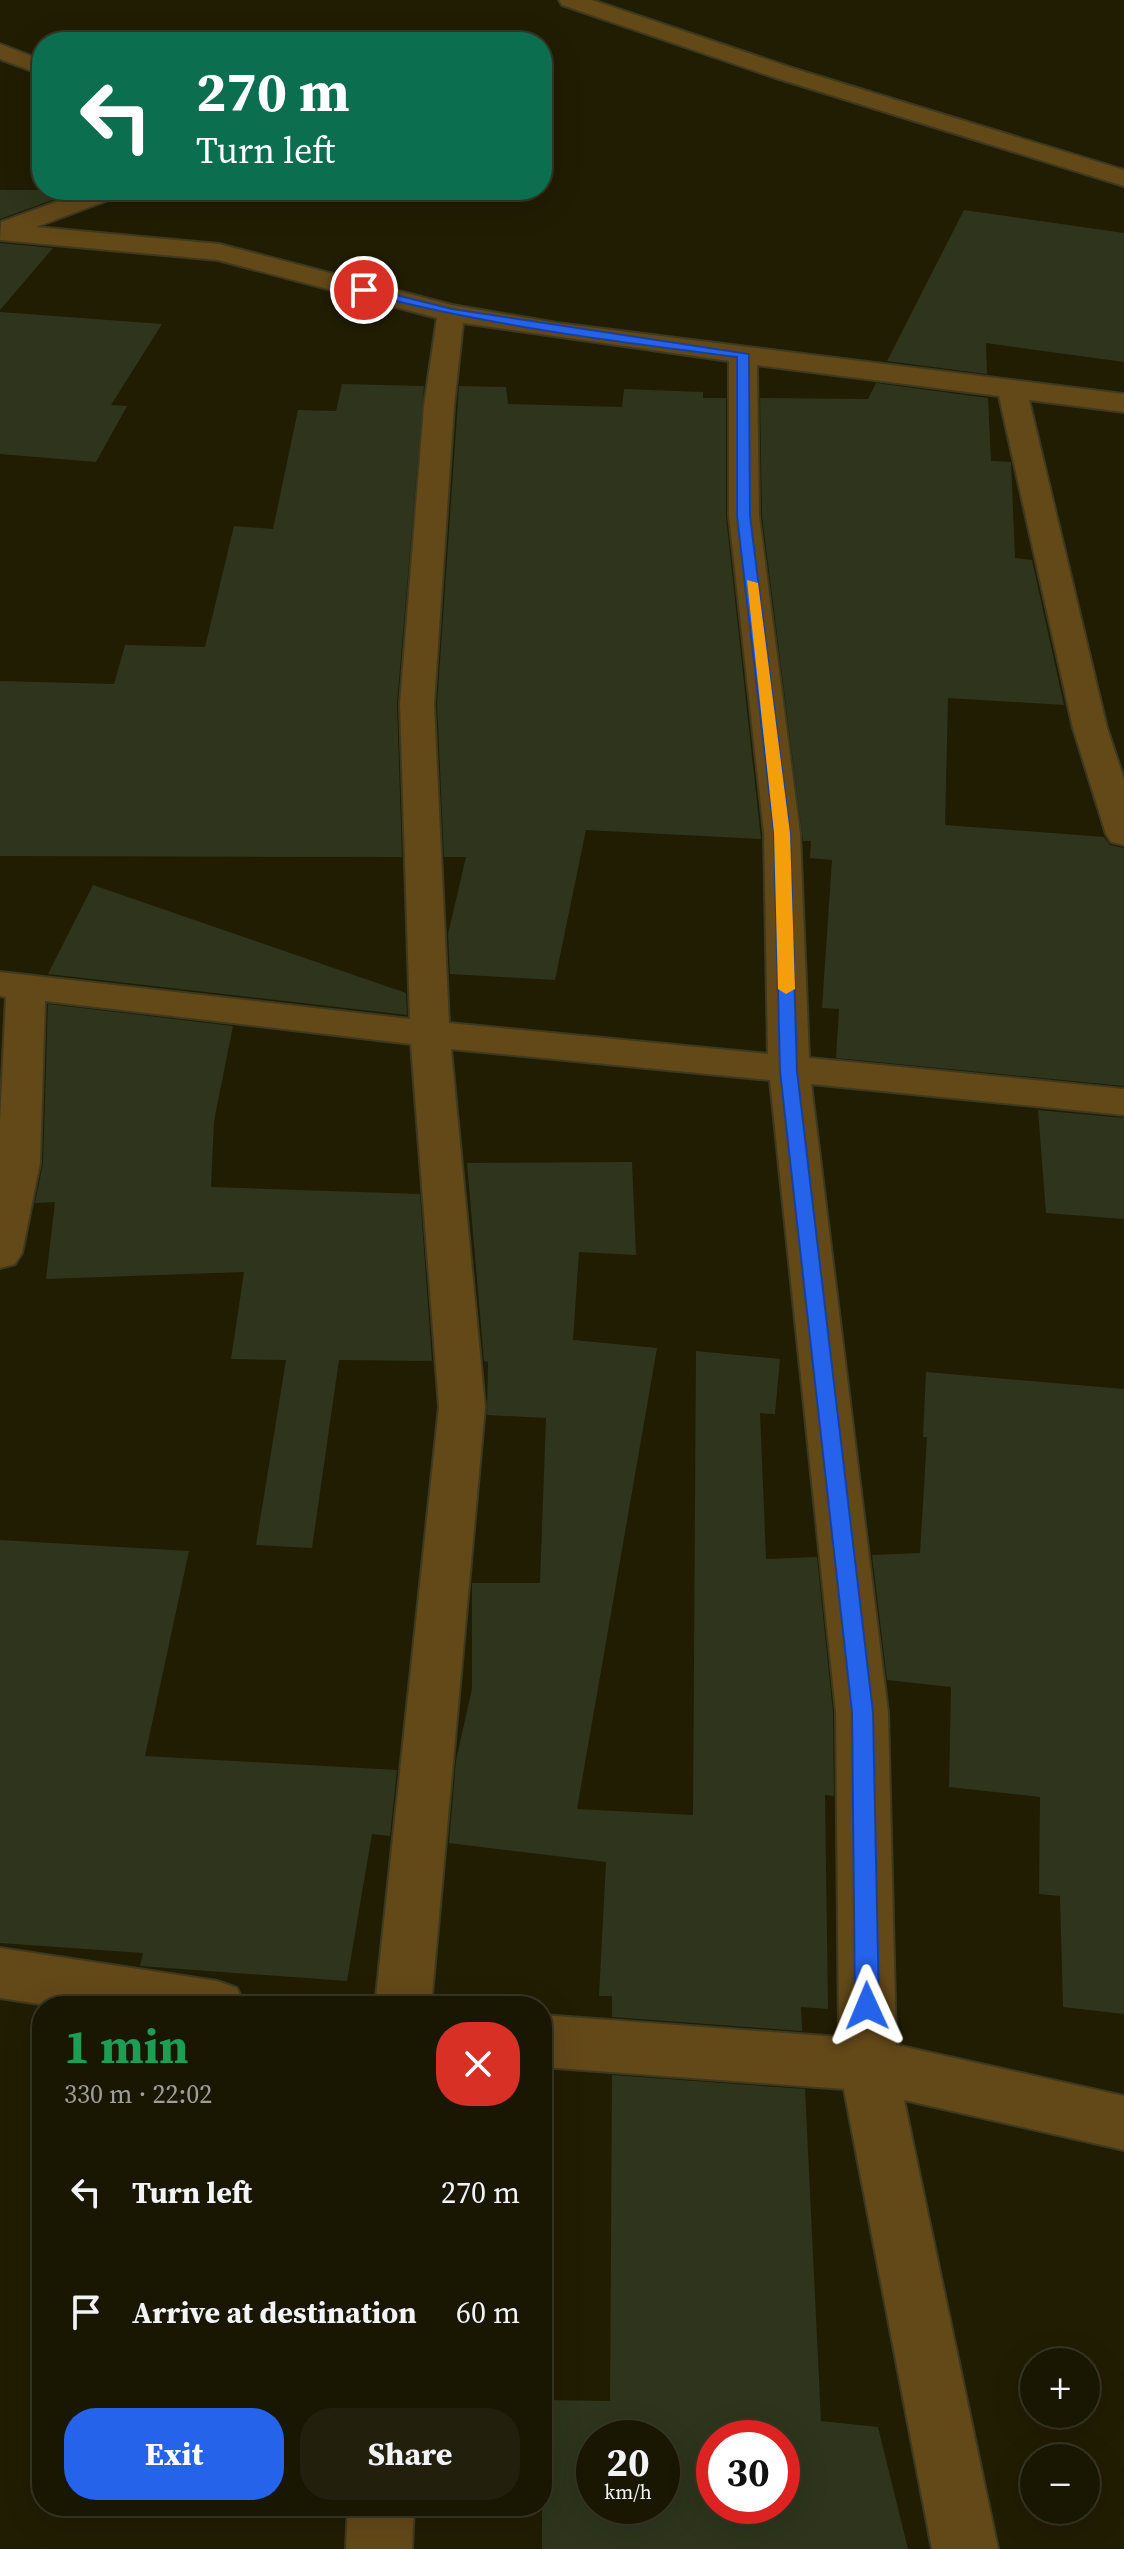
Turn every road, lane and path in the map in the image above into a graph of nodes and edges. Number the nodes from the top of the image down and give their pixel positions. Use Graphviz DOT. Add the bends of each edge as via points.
graph roads {
  1 [pos="570,0"];
  2 [pos="0,51"];
  3 [pos="32,64"];
  4 [pos="1124,178"];
  5 [pos="86,200"];
  6 [pos="0,232"];
  7 [pos="451,313"];
  8 [pos="743,354"];
  9 [pos="1012,389"];
  10 [pos="1124,403"];
  11 [pos="1124,834"];
  12 [pos="13,986"];
  13 [pos="430,1034"];
  14 [pos="789,1071"];
  15 [pos="1124,1102"];
  16 [pos="0,1253"];
  17 [pos="0,1973"];
  18 [pos="151,1996"];
  19 [pos="404,1996"];
  20 [pos="552,2042"];
  21 [pos="868,2065"];
  22 [pos="1124,2123"];
  23 [pos="381,2516"];
  24 [pos="379,2549"];
  25 [pos="965,2549"];
  1 -- 4 [label="street" via="784,73"];
  2 -- 3 [label="street"];
  5 -- 6 [label="street"];
  6 -- 7 [label="street" via="219,252"];
  7 -- 8 [label="street"];
  7 -- 13 [label="street" via="417,704"];
  8 -- 9 [label="street"];
  8 -- 14 [label="street" via="744,516 782,833"];
  9 -- 10 [label="street"];
  9 -- 11 [label="street" via="1090,728"];
  12 -- 13 [label="street"];
  12 -- 16 [label="street" via="19,1163"];
  13 -- 14 [label="street"];
  13 -- 19 [label="street" via="462,1407"];
  14 -- 15 [label="street"];
  14 -- 21 [label="street" via="862,1712"];
  17 -- 18 [label="street"];
  20 -- 21 [label="street"];
  21 -- 22 [label="street"];
  21 -- 25 [label="street"];
  23 -- 24 [label="street"];
}
